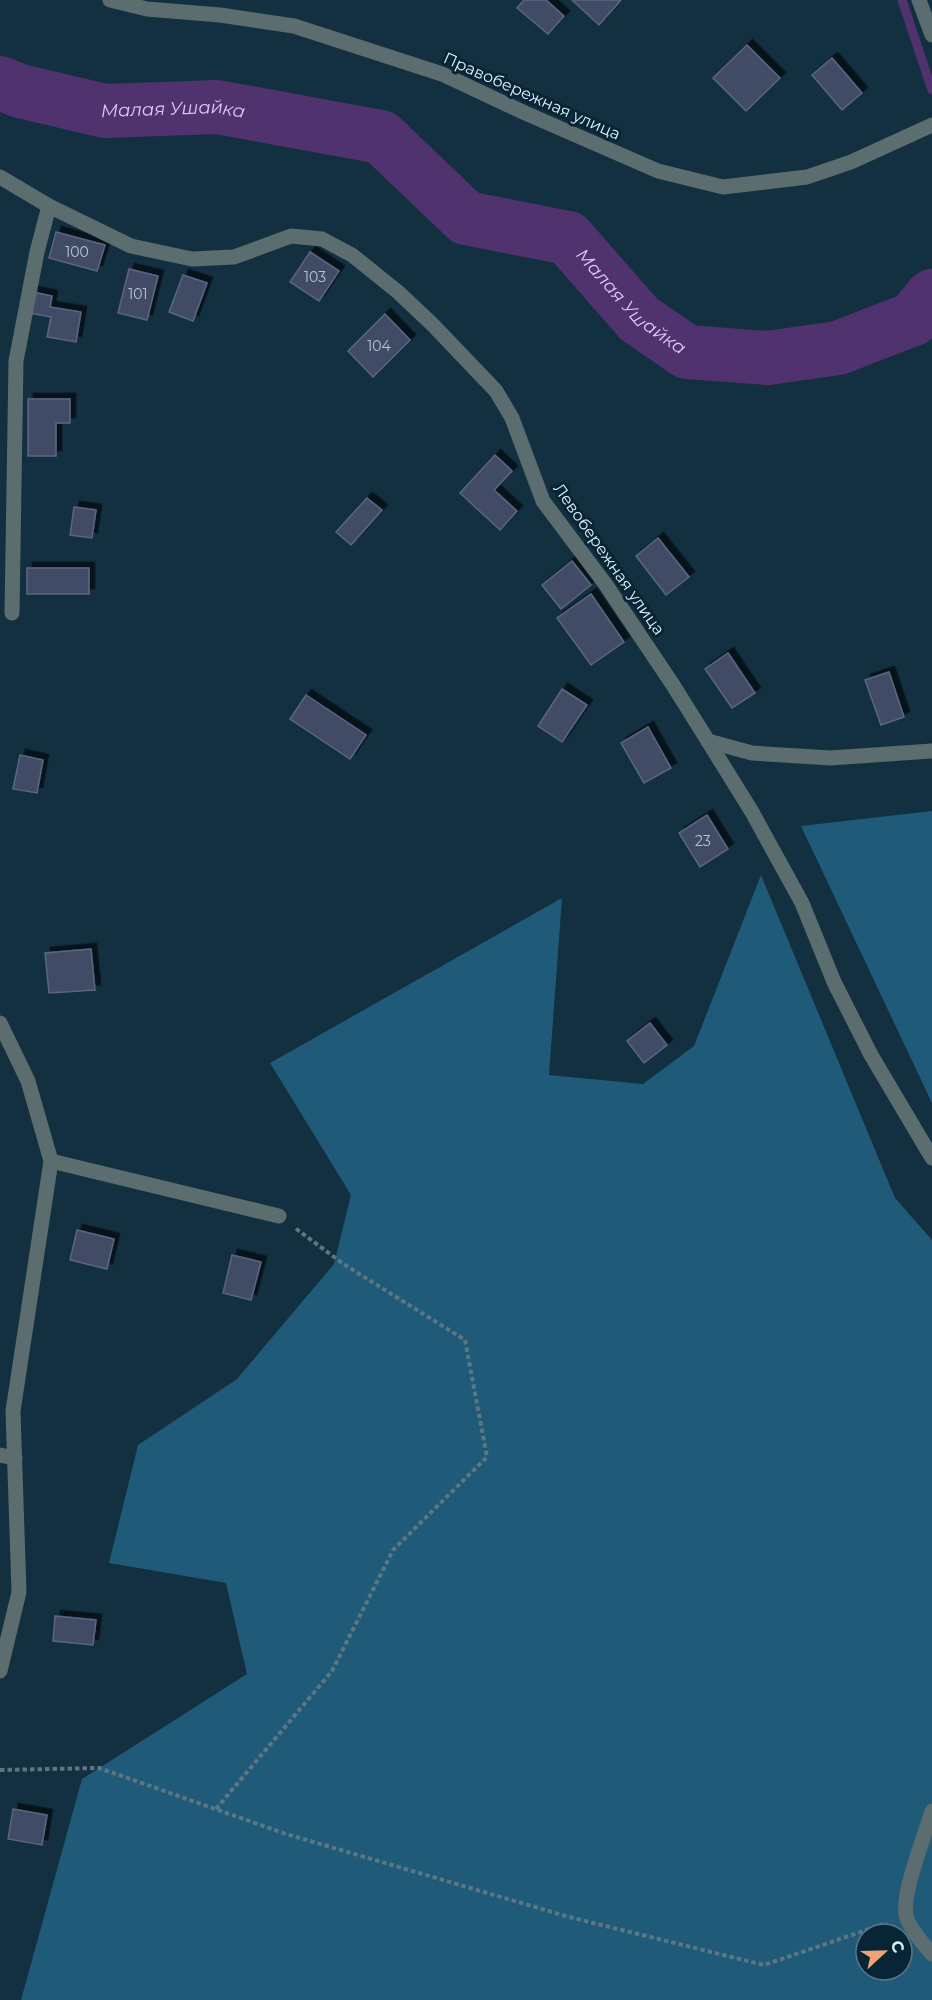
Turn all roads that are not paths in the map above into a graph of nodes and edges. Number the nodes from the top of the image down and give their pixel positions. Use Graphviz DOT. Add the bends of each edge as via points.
graph roads {
  1 [pos="110,0"];
  2 [pos="919,0"];
  3 [pos="932,35"];
  4 [pos="932,125"];
  5 [pos="0,177"];
  6 [pos="49,207"];
  7 [pos="12,613"];
  8 [pos="708,741"];
  9 [pos="932,751"];
  10 [pos="0,1023"];
  11 [pos="932,1158"];
  12 [pos="51,1161"];
  13 [pos="279,1216"];
  14 [pos="7,1456"];
  15 [pos="0,1671"];
  16 [pos="932,1811"];
  17 [pos="932,1954"];
  1 -- 4 [label="street, Правобережная улица" via="147,9 294,26 442,74 658,171 723,187 807,177 852,162"];
  2 -- 3 [label="street"];
  5 -- 6 [label="street, Левобережная улица"];
  6 -- 7 [label="street" via="16,361"];
  6 -- 8 [label="street, Левобережная улица" via="130,246 192,259 234,257 291,236 322,239 352,255 398,292 496,391 512,418 543,501 606,585"];
  8 -- 9 [label="street" via="752,753 830,758"];
  8 -- 11 [label="street, Левобережная улица" via="802,903 834,982"];
  10 -- 12 [label="street" via="28,1081"];
  12 -- 13 [label="street"];
  12 -- 14 [label="street"];
  14 -- 15 [label="street" via="19,1592"];
  16 -- 17 [label="street" via="908,1892 906,1916"];
}
